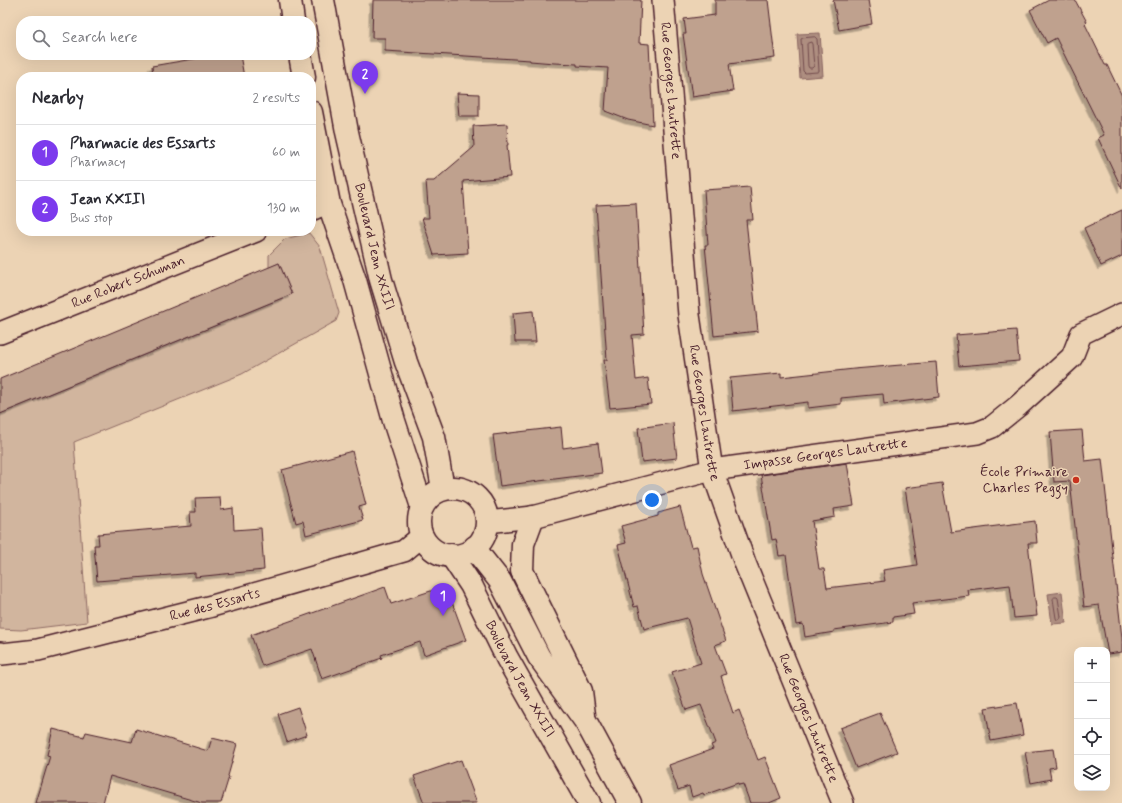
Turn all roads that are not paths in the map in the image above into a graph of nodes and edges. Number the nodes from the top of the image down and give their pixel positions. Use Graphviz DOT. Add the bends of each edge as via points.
graph roads {
  1 [pos="290,0"];
  2 [pos="324,0"];
  3 [pos="663,0"];
  4 [pos="292,16"];
  5 [pos="301,60"];
  6 [pos="303,72"];
  7 [pos="316,165"];
  8 [pos="320,207"];
  9 [pos="243,236"];
  10 [pos="1122,314"];
  11 [pos="0,333"];
  12 [pos="712,470"];
  13 [pos="443,489"];
  14 [pos="422,507"];
  15 [pos="533,517"];
  16 [pos="486,522"];
  17 [pos="422,536"];
  18 [pos="475,547"];
  19 [pos="451,555"];
  20 [pos="0,653"];
  21 [pos="586,722"];
  22 [pos="589,803"];
  23 [pos="630,803"];
  24 [pos="843,803"];
  1 -- 4 [label="main road"];
  2 -- 13 [label="main road, Boulevard Jean XXIII" via="347,132 382,280 406,362 434,437"];
  3 -- 12 [label="street, Rue Georges Lautrette" via="689,316"];
  5 -- 6 [label="main road"];
  7 -- 8 [label="main road, Boulevard Jean XXIII"];
  8 -- 14 [label="main road, Boulevard Jean XXIII" via="355,280 394,421"];
  9 -- 11 [label="street, Rue Robert Schuman"];
  10 -- 12 [label="street, Impasse Georges Lautrette" via="1081,334 1072,358 992,427 977,433"];
  12 -- 15 [label="street, Impasse Georges Lautrette"];
  12 -- 24 [label="street, Rue Georges Lautrette" via="745,563"];
  13 -- 14 [label="main road" via="434,493"];
  13 -- 16 [label="main road" via="454,488 473,494 481,502"];
  14 -- 17 [label="main road" via="419,517"];
  15 -- 16 [label="street, Impasse Georges Lautrette"];
  15 -- 21 [label="main road, Boulevard Jean XXIII" via="523,544 522,571 581,691"];
  16 -- 18 [label="main road" via="485,532"];
  17 -- 19 [label="main road" via="434,550"];
  17 -- 20 [label="street, Rue des Essarts" via="404,551 212,606 38,650"];
  18 -- 19 [label="main road" via="459,555"];
  18 -- 21 [label="main road, Boulevard Jean XXIII" via="500,581 539,657"];
  19 -- 22 [label="main road, Boulevard Jean XXIII" via="471,585 507,658"];
  21 -- 23 [label="main road, Boulevard Jean XXIII"];
}
